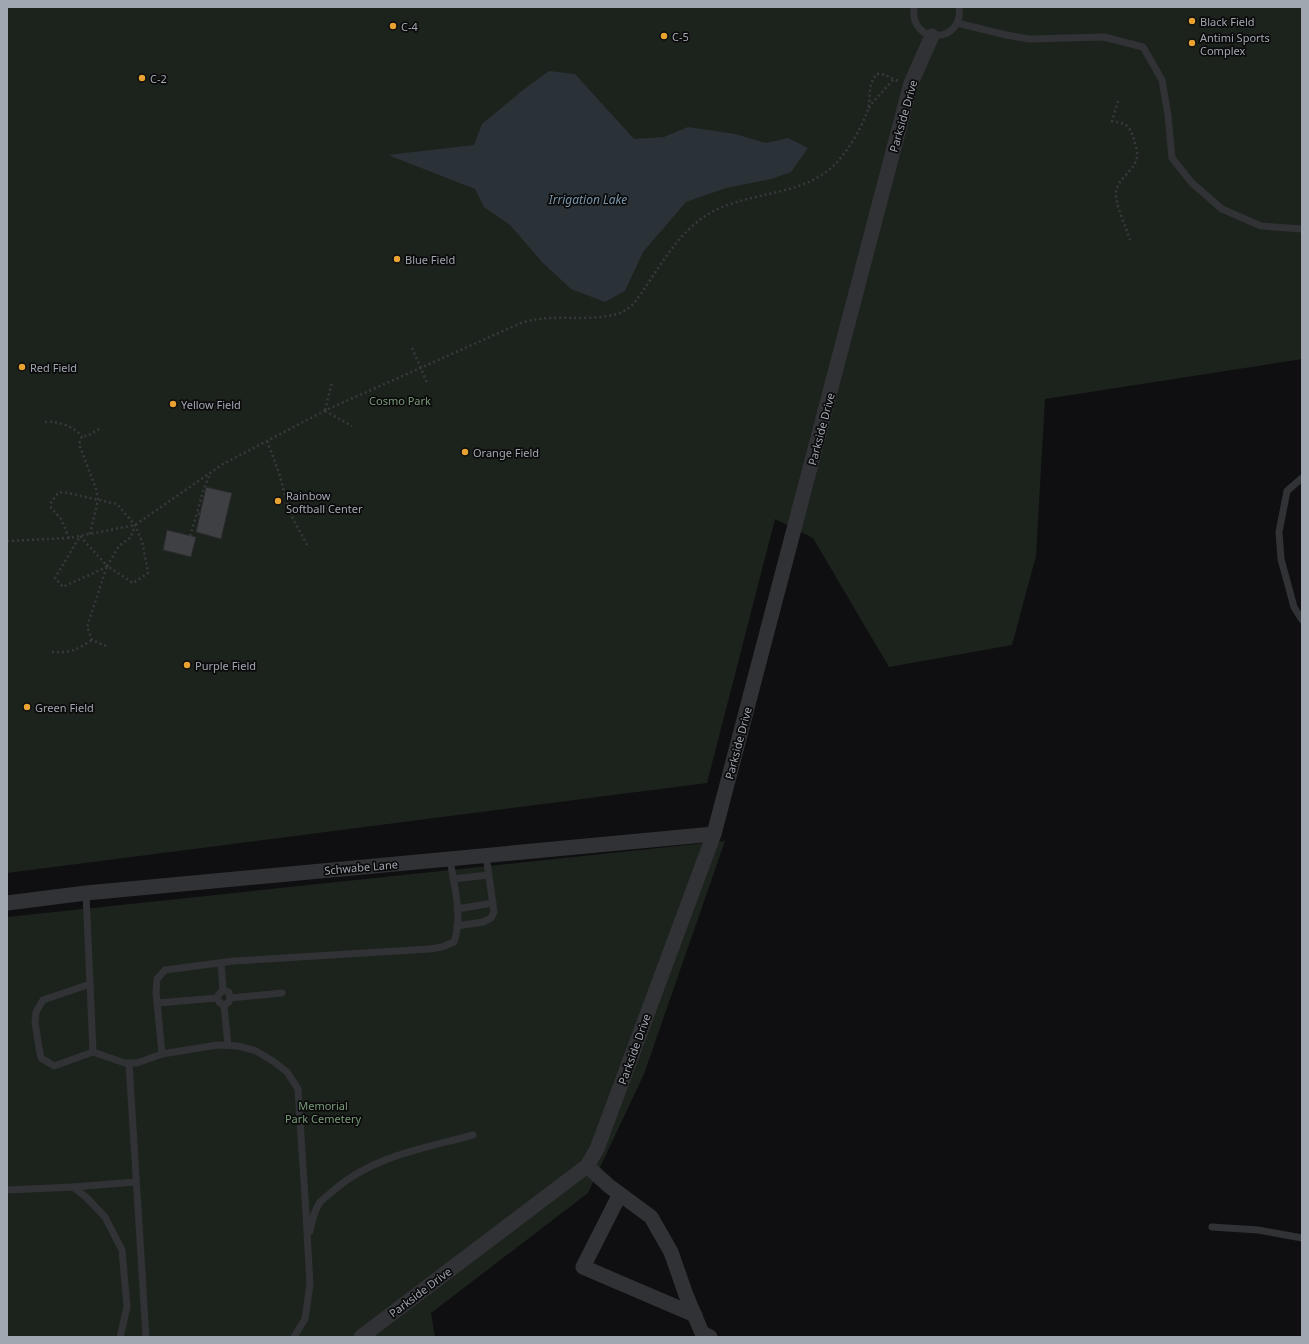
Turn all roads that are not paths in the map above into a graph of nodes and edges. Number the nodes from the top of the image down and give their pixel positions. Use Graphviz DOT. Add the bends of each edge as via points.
graph roads {
  1 [pos="914,7"];
  2 [pos="959,7"];
  3 [pos="957,23"];
  4 [pos="932,36"];
  5 [pos="1302,229"];
  6 [pos="1302,478"];
  7 [pos="1302,620"];
  8 [pos="714,834"];
  9 [pos="486,855"];
  10 [pos="450,859"];
  11 [pos="489,875"];
  12 [pos="453,879"];
  13 [pos="86,893"];
  14 [pos="7,903"];
  15 [pos="493,903"];
  16 [pos="457,909"];
  17 [pos="458,926"];
  18 [pos="221,963"];
  19 [pos="90,984"];
  20 [pos="223,990"];
  21 [pos="282,992"];
  22 [pos="217,998"];
  23 [pos="230,998"];
  24 [pos="157,1003"];
  25 [pos="224,1005"];
  26 [pos="228,1045"];
  27 [pos="93,1052"];
  28 [pos="162,1054"];
  29 [pos="129,1063"];
  30 [pos="473,1135"];
  31 [pos="587,1166"];
  32 [pos="136,1182"];
  33 [pos="73,1187"];
  34 [pos="7,1190"];
  35 [pos="620,1194"];
  36 [pos="1212,1227"];
  37 [pos="1302,1238"];
  38 [pos="308,1239"];
  39 [pos="695,1315"];
  40 [pos="120,1337"];
  41 [pos="146,1337"];
  42 [pos="294,1337"];
  43 [pos="361,1337"];
  44 [pos="710,1337"];
  1 -- 4 [label="lane" via="915,23"];
  2 -- 3 [label="lane"];
  3 -- 4 [label="lane" via="947,34"];
  3 -- 5 [label="lane" via="1029,39 1104,37 1144,47 1162,80 1172,158 1192,183 1222,209 1261,226"];
  4 -- 8 [label="street, Parkside Drive" via="911,83"];
  6 -- 7 [label="lane" via="1287,491 1279,532 1281,559 1294,607"];
  8 -- 9 [label="street, Schwabe Lane"];
  8 -- 31 [label="street, Parkside Drive" via="597,1149"];
  9 -- 10 [label="street, Schwabe Lane"];
  9 -- 11 [label="lane"];
  10 -- 12 [label="lane"];
  10 -- 13 [label="street, Schwabe Lane"];
  11 -- 12 [label="lane"];
  11 -- 15 [label="lane"];
  12 -- 16 [label="lane"];
  13 -- 14 [label="street, Schwabe Lane"];
  13 -- 19 [label="lane"];
  15 -- 16 [label="lane"];
  15 -- 17 [label="lane" via="494,912 491,918 483,922"];
  16 -- 17 [label="lane"];
  17 -- 18 [label="lane" via="454,942 430,949"];
  18 -- 20 [label="lane"];
  18 -- 24 [label="lane" via="165,970 157,979"];
  19 -- 27 [label="lane"];
  19 -- 27 [label="lane" via="43,1000 36,1012 35,1022 42,1058 54,1066"];
  20 -- 22 [label="lane"];
  20 -- 23 [label="lane" via="229,992"];
  21 -- 23 [label="lane"];
  22 -- 24 [label="lane"];
  22 -- 25 [label="lane"];
  23 -- 25 [label="lane"];
  24 -- 28 [label="lane"];
  25 -- 26 [label="lane"];
  26 -- 28 [label="lane"];
  26 -- 38 [label="lane" via="256,1051 273,1061 287,1072 298,1090"];
  27 -- 29 [label="lane"];
  28 -- 29 [label="lane" via="137,1063"];
  29 -- 32 [label="lane"];
  30 -- 38 [label="lane" via="400,1154 376,1163 341,1184 321,1201 313,1216"];
  31 -- 35 [label="street"];
  31 -- 43 [label="street, Parkside Drive"];
  32 -- 33 [label="lane"];
  32 -- 41 [label="lane"];
  33 -- 34 [label="lane"];
  33 -- 40 [label="lane" via="105,1217 122,1250 127,1307"];
  35 -- 39 [label="street" via="651,1218 671,1252"];
  35 -- 39 [label="street" via="583,1267"];
  36 -- 37 [label="lane" via="1258,1230"];
  38 -- 42 [label="lane" via="310,1284 305,1319"];
  39 -- 44 [label="street" via="702,1333"];
}
